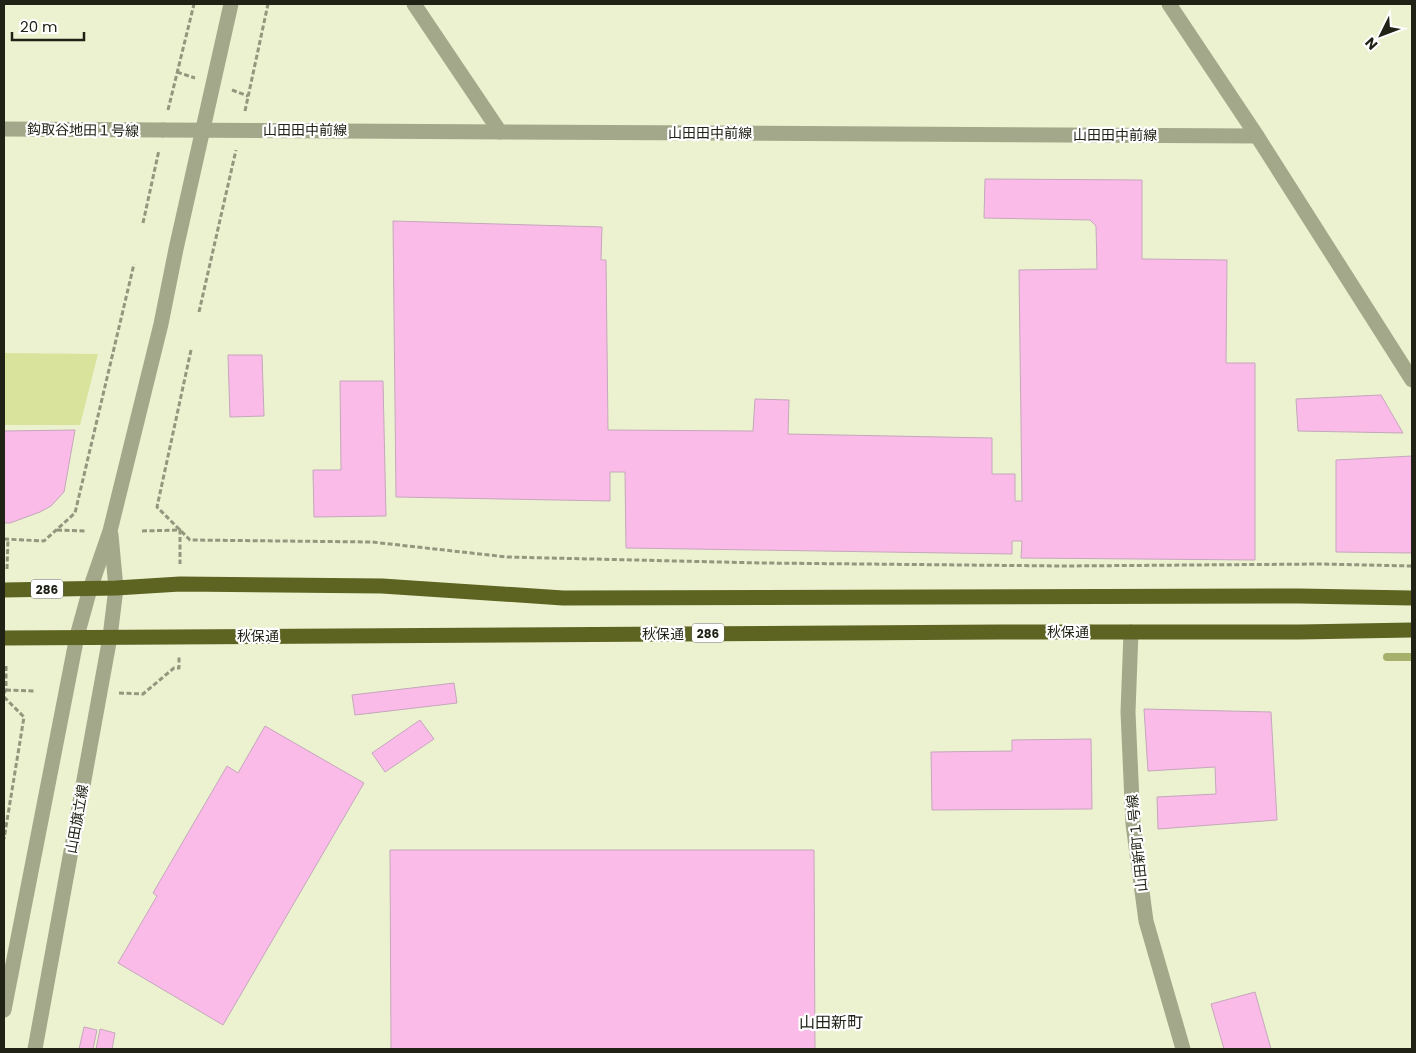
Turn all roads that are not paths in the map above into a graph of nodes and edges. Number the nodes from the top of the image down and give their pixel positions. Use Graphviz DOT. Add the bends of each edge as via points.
graph roads {
  1 [pos="231,4"];
  2 [pos="414,4"];
  3 [pos="1169,4"];
  4 [pos="165,123"];
  5 [pos="4,129"];
  6 [pos="202,130"];
  7 [pos="500,132"];
  8 [pos="1257,136"];
  9 [pos="1412,380"];
  10 [pos="110,531"];
  11 [pos="116,588"];
  12 [pos="90,589"];
  13 [pos="4,590"];
  14 [pos="1412,598"];
  15 [pos="1412,630"];
  16 [pos="1131,632"];
  17 [pos="76,636"];
  18 [pos="110,637"];
  19 [pos="4,638"];
  20 [pos="4,1010"];
  21 [pos="35,1049"];
  22 [pos="1183,1049"];
  1 -- 6 [label="street"];
  2 -- 7 [label="street"];
  3 -- 8 [label="street"];
  4 -- 5 [label="street, 鈎取谷地田１号線"];
  4 -- 6 [label="street, 山田田中前線"];
  6 -- 7 [label="street, 山田田中前線"];
  6 -- 10 [label="street" via="161,324"];
  7 -- 8 [label="street, 山田田中前線"];
  8 -- 9 [label="street"];
  10 -- 11 [label="street, 山田旗立線"];
  10 -- 12 [label="street"];
  11 -- 12 [label="highway, 286"];
  11 -- 14 [label="highway, 286" via="180,584 382,586 564,598"];
  11 -- 18 [label="street, 山田旗立線"];
  12 -- 13 [label="highway, 286"];
  12 -- 17 [label="street"];
  15 -- 16 [label="highway, 秋保通 / 286"];
  16 -- 18 [label="highway, 秋保通 / 286"];
  16 -- 22 [label="street, 山田新町１号線" via="1128,712 1133,824 1146,920"];
  17 -- 18 [label="highway, 秋保通 / 286"];
  17 -- 19 [label="highway, 秋保通 / 286"];
  17 -- 20 [label="street"];
  18 -- 21 [label="street, 山田旗立線"];
}
